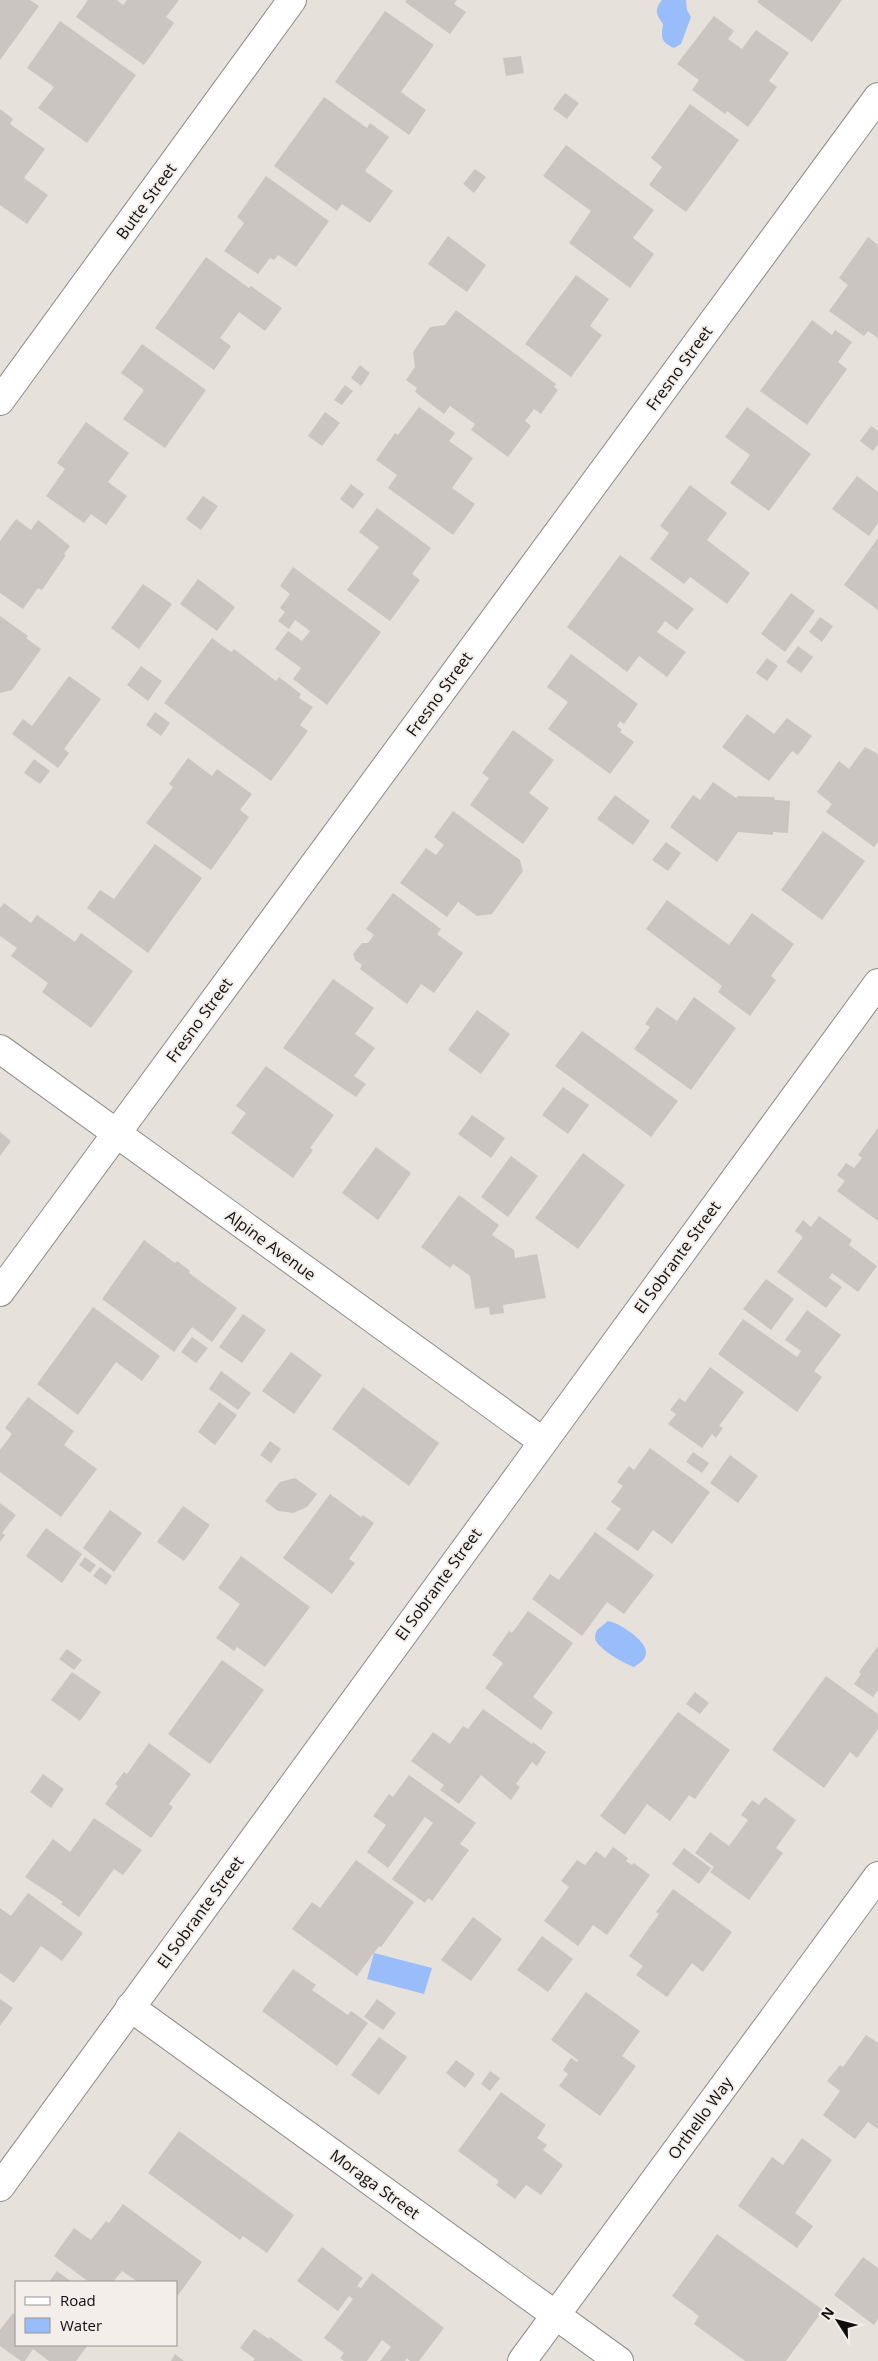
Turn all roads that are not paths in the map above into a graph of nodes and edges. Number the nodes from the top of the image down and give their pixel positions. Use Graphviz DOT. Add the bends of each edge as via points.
graph roads {
  1 [pos="292,0"];
  2 [pos="878,97"];
  3 [pos="0,401"];
  4 [pos="878,983"];
  5 [pos="0,1049"];
  6 [pos="115,1133"];
  7 [pos="0,1292"];
  8 [pos="542,1441"];
  9 [pos="878,1876"];
  10 [pos="130,2007"];
  11 [pos="0,2188"];
  12 [pos="555,2315"];
  13 [pos="522,2361"];
  14 [pos="619,2361"];
  1 -- 3 [label="street, Butte Street"];
  2 -- 6 [label="street, Fresno Street"];
  4 -- 8 [label="street, El Sobrante Street"];
  5 -- 6 [label="street, Alpine Avenue"];
  6 -- 7 [label="street, Fresno Street"];
  6 -- 8 [label="street, Alpine Avenue"];
  8 -- 10 [label="street, El Sobrante Street"];
  9 -- 12 [label="street, Orthello Way"];
  10 -- 11 [label="street, El Sobrante Street"];
  10 -- 12 [label="street, Moraga Street"];
  12 -- 13 [label="street, Orthello Way"];
  12 -- 14 [label="street, Moraga Street"];
}
